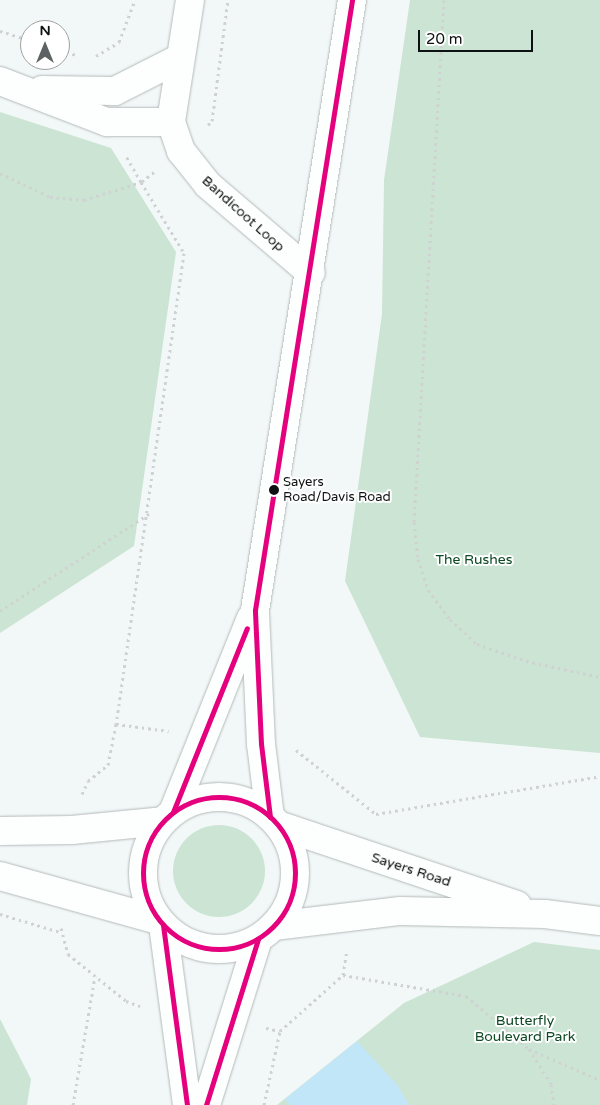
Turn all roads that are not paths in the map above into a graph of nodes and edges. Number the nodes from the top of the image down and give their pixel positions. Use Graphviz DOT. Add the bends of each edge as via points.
graph roads {
  1 [pos="190,0"];
  2 [pos="352,0"];
  3 [pos="180,58"];
  4 [pos="13,85"];
  5 [pos="171,122"];
  6 [pos="311,273"];
  7 [pos="254,610"];
  8 [pos="168,817"];
  9 [pos="274,821"];
  10 [pos="0,831"];
  11 [pos="0,876"];
  12 [pos="545,914"];
  13 [pos="600,921"];
  14 [pos="161,923"];
  15 [pos="266,932"];
  16 [pos="186,1105"];
  17 [pos="206,1105"];
  1 -- 3 [label="main road, Bandicoot Loop"];
  2 -- 6 [label="main road"];
  3 -- 4 [label="main road" via="115,91"];
  3 -- 5 [label="main road, Bandicoot Loop"];
  4 -- 5 [label="main road" via="107,122"];
  5 -- 6 [label="main road, Bandicoot Loop" via="181,152 208,186"];
  6 -- 7 [label="main road"];
  7 -- 8 [label="main road"];
  7 -- 9 [label="main road" via="261,744"];
  8 -- 9 [label="main road" via="196,801 222,798 248,803"];
  8 -- 10 [label="main road" via="72,830"];
  8 -- 14 [label="main road" via="151,838 143,866 148,901"];
  9 -- 12 [label="main road, Sayers Road"];
  9 -- 15 [label="main road" via="295,865 287,908"];
  11 -- 14 [label="main road"];
  12 -- 13 [label="main road, Sayers Road"];
  12 -- 15 [label="main road, Sayers Road" via="400,911"];
  14 -- 15 [label="main road" via="183,941 208,949 234,948"];
  14 -- 16 [label="main road"];
  15 -- 17 [label="main road"];
}
